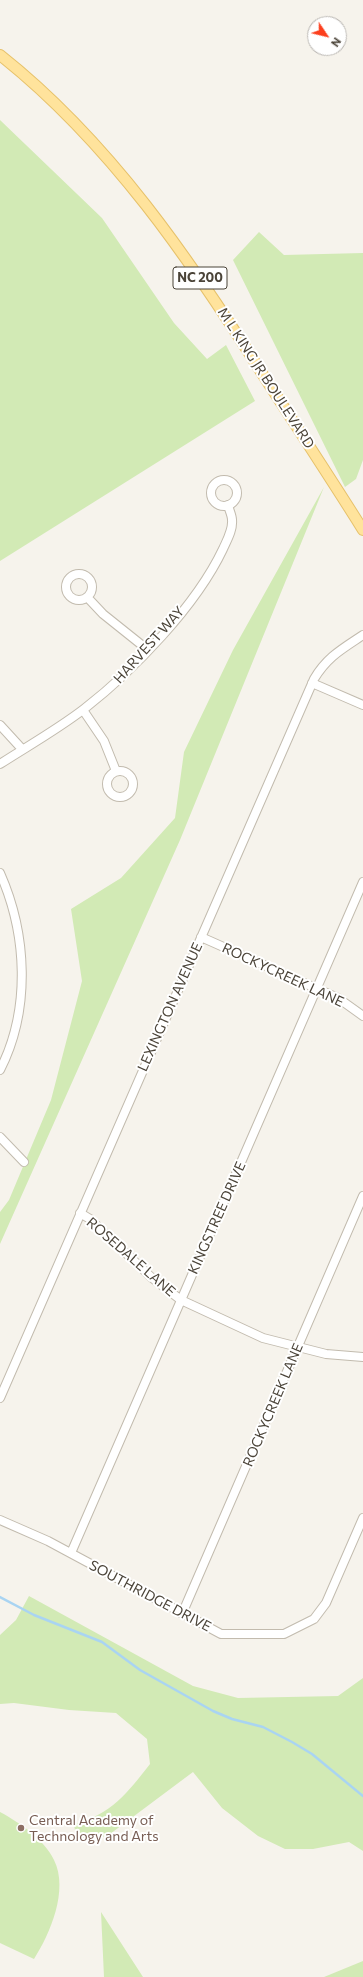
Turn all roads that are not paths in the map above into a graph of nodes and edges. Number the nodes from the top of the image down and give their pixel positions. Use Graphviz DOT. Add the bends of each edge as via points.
graph roads {
  1 [pos="0,55"];
  2 [pos="228,505"];
  3 [pos="363,530"];
  4 [pos="87,597"];
  5 [pos="363,635"];
  6 [pos="148,650"];
  7 [pos="312,683"];
  8 [pos="363,705"];
  9 [pos="83,710"];
  10 [pos="0,725"];
  11 [pos="22,750"];
  12 [pos="0,764"];
  13 [pos="116,771"];
  14 [pos="0,873"];
  15 [pos="363,882"];
  16 [pos="201,937"];
  17 [pos="317,988"];
  18 [pos="363,1016"];
  19 [pos="0,1070"];
  20 [pos="0,1137"];
  21 [pos="24,1162"];
  22 [pos="363,1196"];
  23 [pos="80,1213"];
  24 [pos="181,1300"];
  25 [pos="298,1347"];
  26 [pos="363,1357"];
  27 [pos="0,1398"];
  28 [pos="363,1518"];
  29 [pos="0,1520"];
  30 [pos="71,1553"];
  31 [pos="182,1614"];
  1 -- 3 [label="main road, M L KING JR BOULEVARD / NC 200" via="42,91 99,149 157,219 220,306"];
  2 -- 6 [label="street, HARVEST WAY" via="232,520 229,536 218,558 172,624"];
  4 -- 6 [label="street" via="103,614"];
  5 -- 7 [label="street, LEXINGTON AVENUE" via="330,656"];
  6 -- 9 [label="street, HARVEST WAY" via="109,689"];
  7 -- 8 [label="street"];
  7 -- 16 [label="street, LEXINGTON AVENUE"];
  9 -- 11 [label="street, HARVEST WAY"];
  9 -- 13 [label="street" via="104,741"];
  10 -- 11 [label="street"];
  11 -- 12 [label="street, HARVEST WAY"];
  14 -- 19 [label="street" via="14,914 20,946 22,983 17,1020"];
  15 -- 17 [label="street, KINGSTREE DRIVE"];
  16 -- 17 [label="street, ROCKYCREEK LANE"];
  16 -- 23 [label="street, LEXINGTON AVENUE"];
  17 -- 18 [label="street, ROCKYCREEK LANE" via="338,998"];
  17 -- 24 [label="street, KINGSTREE DRIVE"];
  20 -- 21 [label="street"];
  22 -- 25 [label="street, ROCKYCREEK LANE"];
  23 -- 24 [label="street, ROSEDALE LANE"];
  23 -- 27 [label="street, LEXINGTON AVENUE"];
  24 -- 25 [label="street, ROSEDALE LANE" via="263,1338"];
  24 -- 30 [label="street, KINGSTREE DRIVE"];
  25 -- 26 [label="street, ROSEDALE LANE" via="326,1354"];
  25 -- 31 [label="street, ROCKYCREEK LANE"];
  28 -- 31 [label="street, SOUTHRIDGE DRIVE" via="326,1603 314,1618 297,1629 284,1634 221,1634"];
  29 -- 30 [label="street, SOUTHRIDGE DRIVE"];
  30 -- 31 [label="street, SOUTHRIDGE DRIVE"];
}
